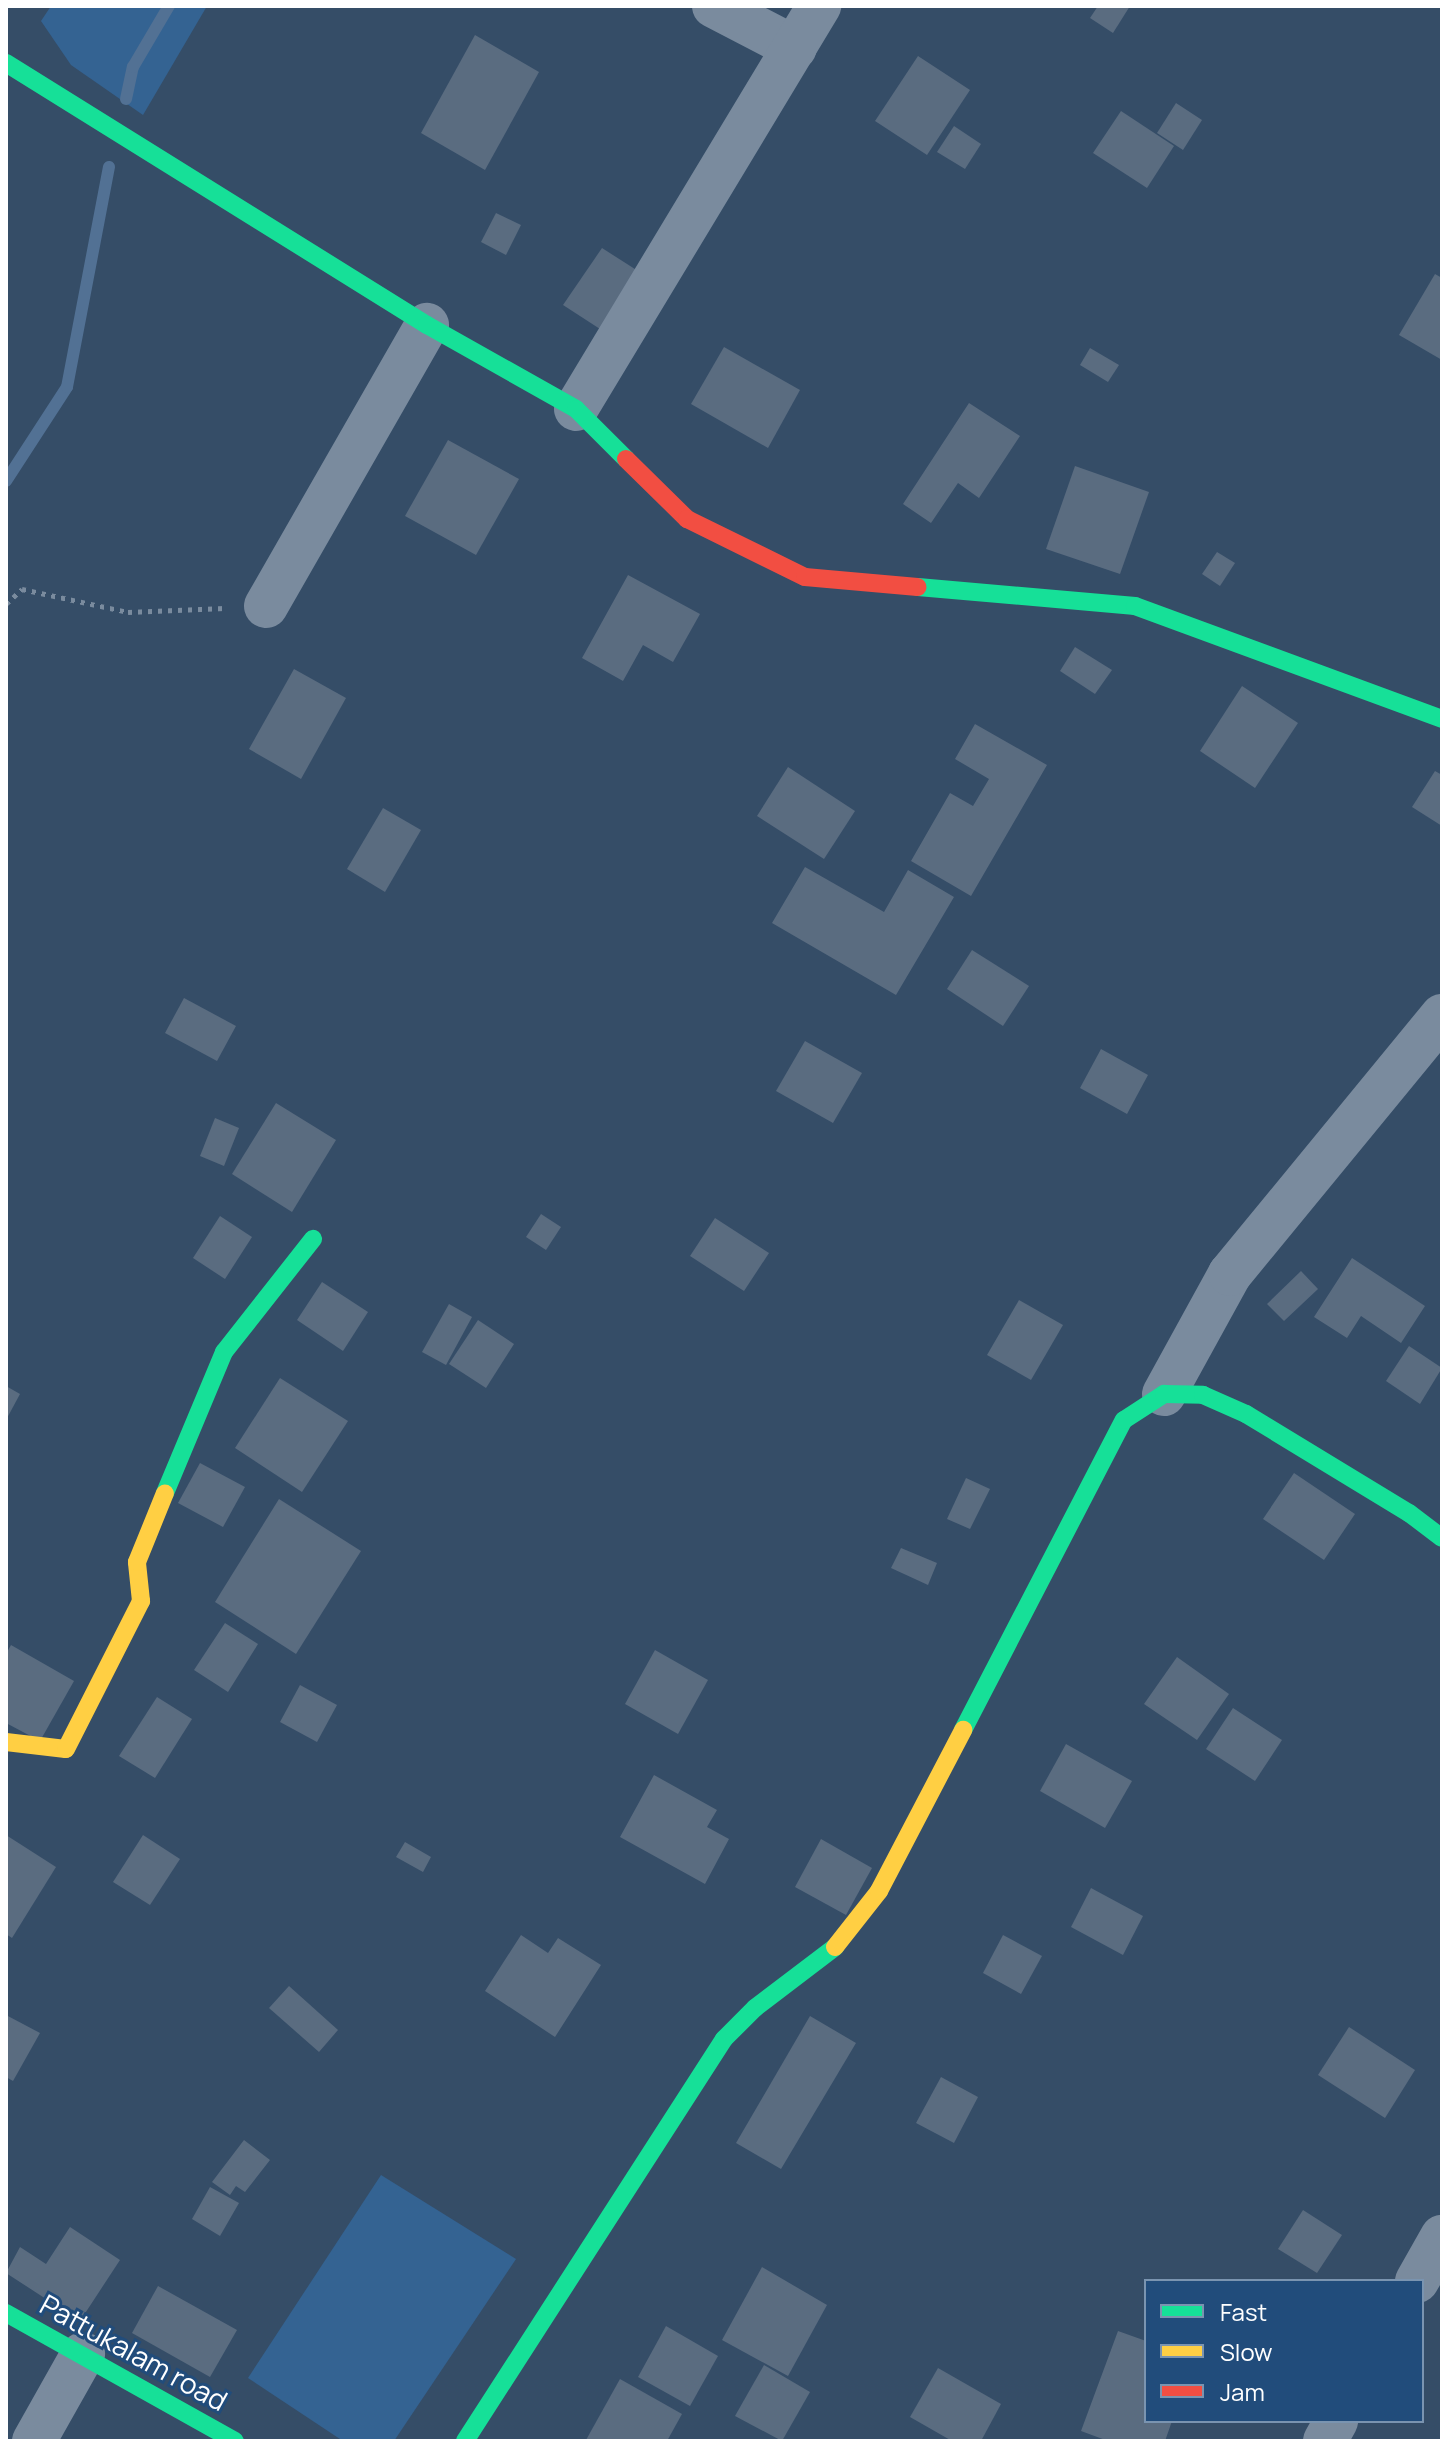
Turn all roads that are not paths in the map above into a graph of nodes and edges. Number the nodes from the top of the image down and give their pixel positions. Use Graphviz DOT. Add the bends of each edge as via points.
graph roads {
  1 [pos="714,6"];
  2 [pos="819,6"];
  3 [pos="795,48"];
  4 [pos="6,63"];
  5 [pos="427,325"];
  6 [pos="576,409"];
  7 [pos="266,606"];
  8 [pos="1442,719"];
  9 [pos="1442,1016"];
  10 [pos="313,1239"];
  11 [pos="1164,1394"];
  12 [pos="1442,1538"];
  13 [pos="6,1742"];
  14 [pos="1442,2237"];
  15 [pos="1418,2279"];
  16 [pos="6,2313"];
  17 [pos="83,2354"];
  18 [pos="1335,2423"];
  19 [pos="34,2441"];
  20 [pos="235,2441"];
  21 [pos="465,2441"];
  22 [pos="1325,2441"];
  1 -- 3 [label="street"];
  2 -- 3 [label="street"];
  3 -- 6 [label="street"];
  4 -- 5 [label="street"];
  5 -- 6 [label="street"];
  5 -- 7 [label="street"];
  6 -- 8 [label="street" via="687,519 805,577 1135,606"];
  9 -- 11 [label="street" via="1230,1274"];
  10 -- 13 [label="street" via="224,1352 137,1562 141,1601 66,1749"];
  11 -- 12 [label="street" via="1203,1395 1246,1414"];
  11 -- 21 [label="street" via="1124,1420 879,1891 839,1944 755,2008 724,2039"];
  14 -- 15 [label="street"];
  16 -- 17 [label="street, Pattukalam road"];
  17 -- 19 [label="street"];
  17 -- 20 [label="street, Pattukalam road"];
  18 -- 22 [label="street"];
}
